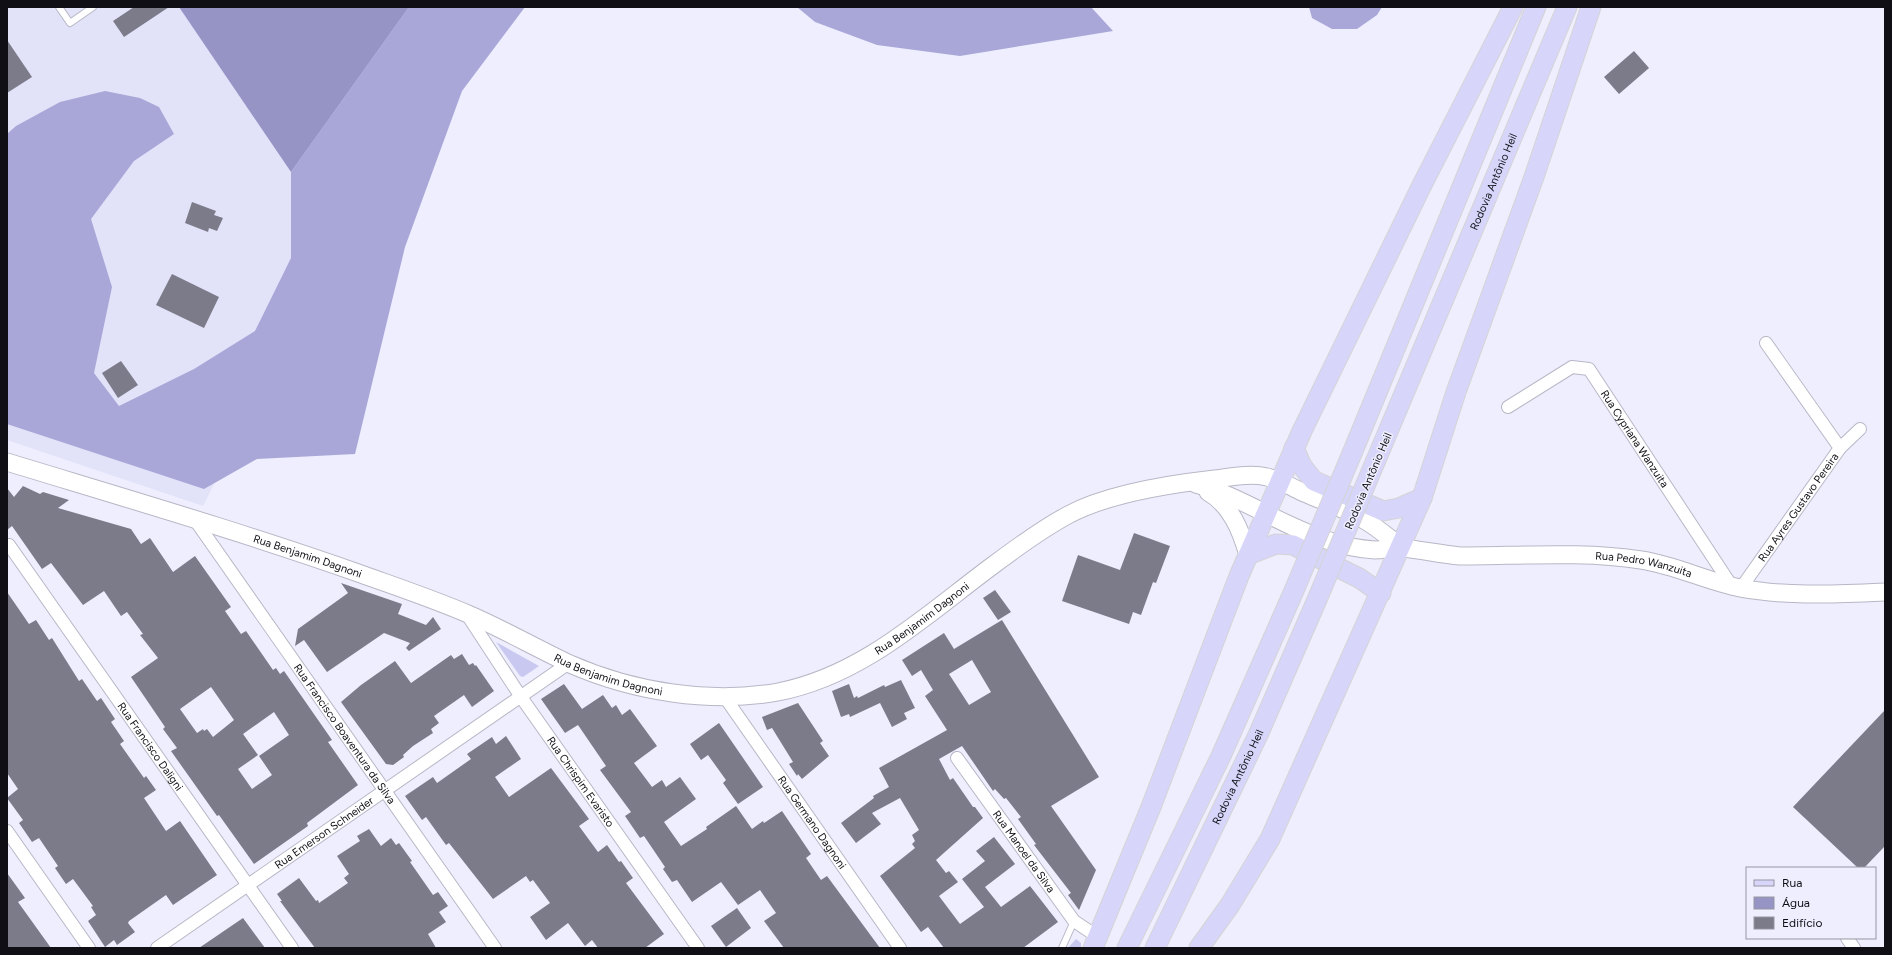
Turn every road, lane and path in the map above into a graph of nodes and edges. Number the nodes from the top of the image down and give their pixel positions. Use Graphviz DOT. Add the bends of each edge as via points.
graph roads {
  1 [pos="59,7"];
  2 [pos="93,7"];
  3 [pos="1513,7"];
  4 [pos="1536,7"];
  5 [pos="1567,7"];
  6 [pos="1591,7"];
  7 [pos="1766,343"];
  8 [pos="1508,407"];
  9 [pos="1860,429"];
  10 [pos="1294,448"];
  11 [pos="1840,448"];
  12 [pos="7,462"];
  13 [pos="1188,482"];
  14 [pos="1280,482"];
  15 [pos="1422,498"];
  16 [pos="1266,514"];
  17 [pos="195,520"];
  18 [pos="9,545"];
  19 [pos="1401,547"];
  20 [pos="1248,555"];
  21 [pos="1736,587"];
  22 [pos="1885,592"];
  23 [pos="1381,593"];
  24 [pos="466,613"];
  25 [pos="569,663"];
  26 [pos="724,696"];
  27 [pos="521,697"];
  28 [pos="957,758"];
  29 [pos="384,790"];
  30 [pos="7,831"];
  31 [pos="248,886"];
  32 [pos="1074,921"];
  33 [pos="1848,939"];
  34 [pos="1095,942"];
  35 [pos="88,948"];
  36 [pos="157,948"];
  37 [pos="292,948"];
  38 [pos="495,948"];
  39 [pos="698,948"];
  40 [pos="900,948"];
  41 [pos="1062,948"];
  42 [pos="1127,948"];
  43 [pos="1155,948"];
  44 [pos="1199,948"];
  45 [pos="1854,948"];
  1 -- 2 [label="lane" via="70,22"];
  3 -- 10 [label="main road" via="1422,185"];
  4 -- 42 [label="main road, bridge" via="1293,593 1221,756"];
  5 -- 43 [label="main road, Rodovia Antônio Heil, bridge" via="1258,735"];
  6 -- 15 [label="main road" via="1534,177 1456,392"];
  7 -- 11 [label="street"];
  8 -- 21 [label="street, Rua Cypriana Wanzuita" via="1572,367 1589,369"];
  9 -- 11 [label="street, Rua Ayres Gustavo Pereira"];
  10 -- 14 [label="main road"];
  10 -- 15 [label="main road" via="1302,466 1314,482 1383,511 1399,508"];
  11 -- 21 [label="street, Rua Ayres Gustavo Pereira"];
  12 -- 17 [label="street, Rua Benjamim Dagnoni"];
  13 -- 14 [label="street, Rua Benjamim Dagnoni" via="1246,476 1268,477"];
  13 -- 16 [label="street, Rua Benjamim Dagnoni" via="1215,490"];
  13 -- 20 [label="street" via="1210,493 1228,510 1241,532"];
  13 -- 26 [label="street, Rua Benjamim Dagnoni" via="1100,502 1068,515 994,564 914,626 848,668 811,683 778,692"];
  14 -- 16 [label="main road"];
  14 -- 19 [label="street, Rua Benjamim Dagnoni" via="1364,520"];
  15 -- 19 [label="main road"];
  16 -- 19 [label="street, Rua Benjamim Dagnoni" via="1342,544 1375,550"];
  16 -- 20 [label="main road"];
  17 -- 24 [label="street, Rua Benjamim Dagnoni" via="353,572"];
  17 -- 29 [label="street, Rua Francisco Boaventura da Silva"];
  18 -- 31 [label="street, Rua Francisco Daligni"];
  19 -- 21 [label="street, Rua Pedro Wanzuita" via="1460,556 1615,556 1673,566"];
  19 -- 23 [label="main road"];
  20 -- 23 [label="main road" via="1276,544 1293,545 1359,578"];
  20 -- 34 [label="main road" via="1151,807"];
  21 -- 22 [label="street, Rua Pedro Wanzuita" via="1801,595"];
  23 -- 44 [label="main road" via="1270,839 1230,905"];
  24 -- 25 [label="street, Rua Benjamim Dagnoni"];
  24 -- 27 [label="street, Rua Chrispim Evaristo"];
  25 -- 26 [label="street, Rua Benjamim Dagnoni" via="614,679 663,692"];
  25 -- 27 [label="street, Rua Emerson Schneider"];
  26 -- 40 [label="street, Rua Germano Dagnoni"];
  27 -- 29 [label="street, Rua Emerson Schneider"];
  27 -- 39 [label="street, Rua Chrispim Evaristo"];
  28 -- 32 [label="street, Rua Manoel da Silva"];
  29 -- 31 [label="street, Rua Emerson Schneider"];
  29 -- 38 [label="street, Rua Francisco Boaventura da Silva"];
  30 -- 35 [label="street"];
  31 -- 36 [label="street, Rua Emerson Schneider"];
  31 -- 37 [label="street, Rua Francisco Daligni"];
  32 -- 34 [label="street, Rua Manoel da Silva"];
  32 -- 41 [label="lane"];
  33 -- 45 [label="street"];
}
